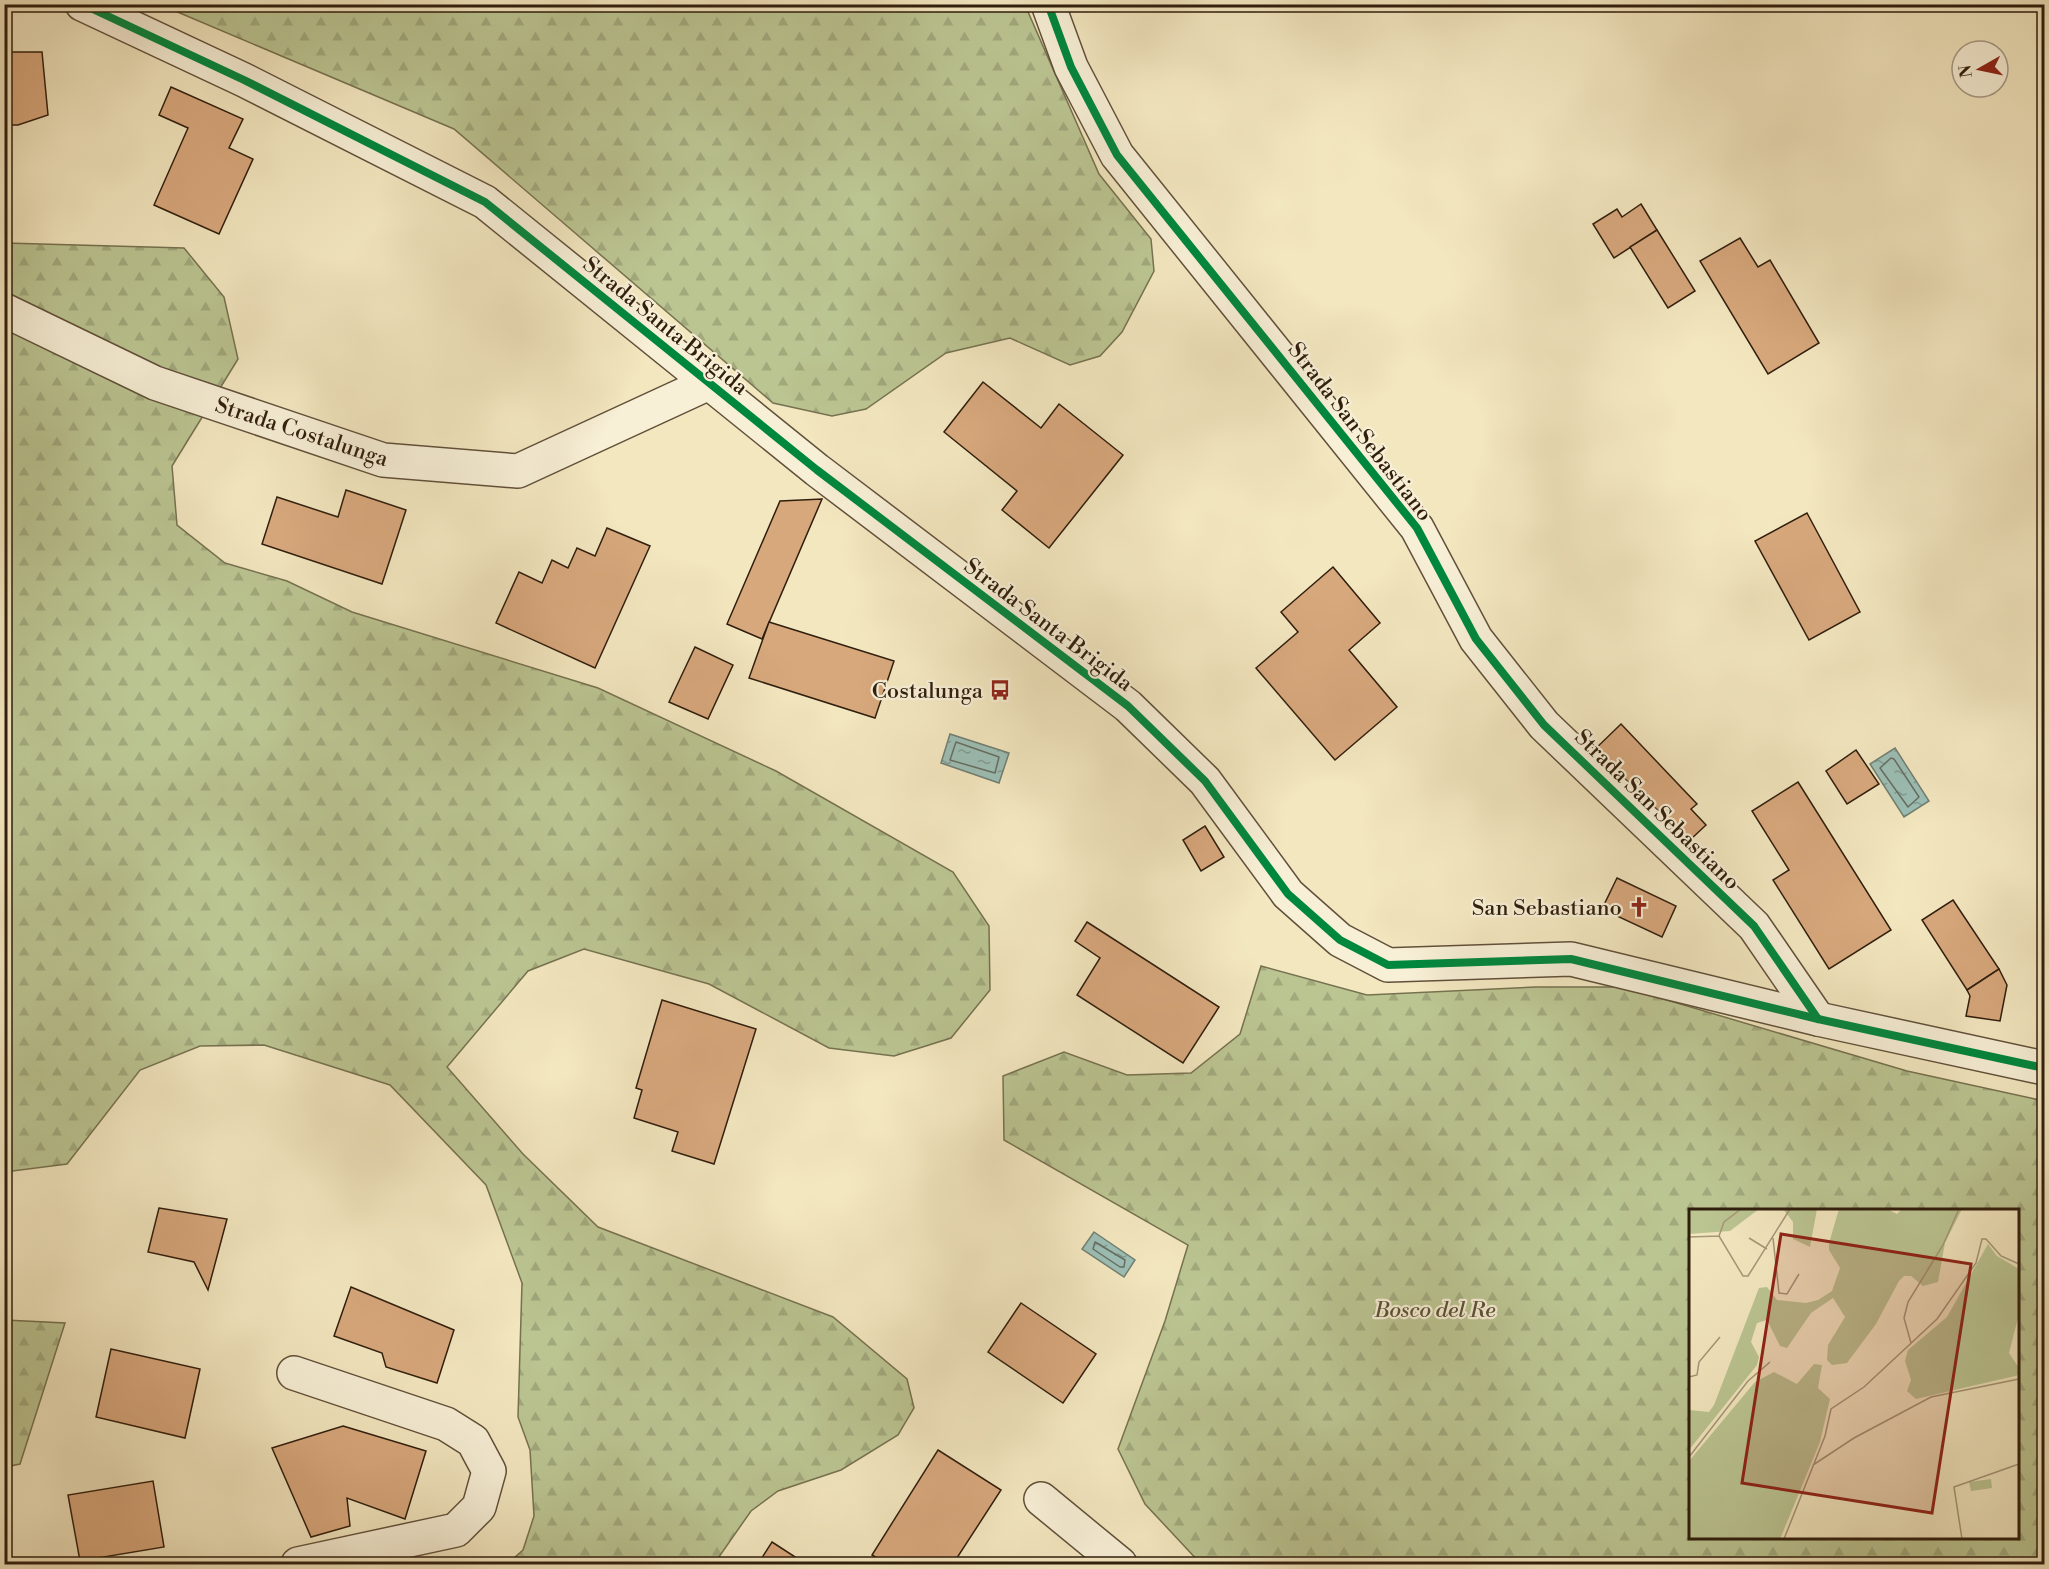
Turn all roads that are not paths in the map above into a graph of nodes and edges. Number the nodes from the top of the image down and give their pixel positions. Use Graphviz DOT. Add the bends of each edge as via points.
graph roads {
  1 [pos="82,4"];
  2 [pos="1048,4"];
  3 [pos="4,310"];
  4 [pos="708,383"];
  5 [pos="1818,1019"];
  6 [pos="2044,1068"];
  7 [pos="294,1373"];
  8 [pos="1041,1498"];
  9 [pos="298,1564"];
  10 [pos="1120,1564"];
  1 -- 4 [label="street, Strada Santa Brigida" via="244,80 485,202"];
  2 -- 5 [label="street, Strada San Sebastiano" via="1071,68 1117,155 1417,528 1476,639 1544,725 1754,926"];
  3 -- 4 [label="street, Strada Costalunga" via="155,383 383,460 518,471"];
  4 -- 5 [label="street, Strada Santa Brigida" via="1128,706 1205,782 1288,894 1340,940 1388,965 1570,959"];
  5 -- 6 [label="street, Strada Santa Brigida"];
  7 -- 9 [label="street" via="446,1424 473,1441 489,1471 479,1507 456,1530"];
  8 -- 10 [label="street"];
}
